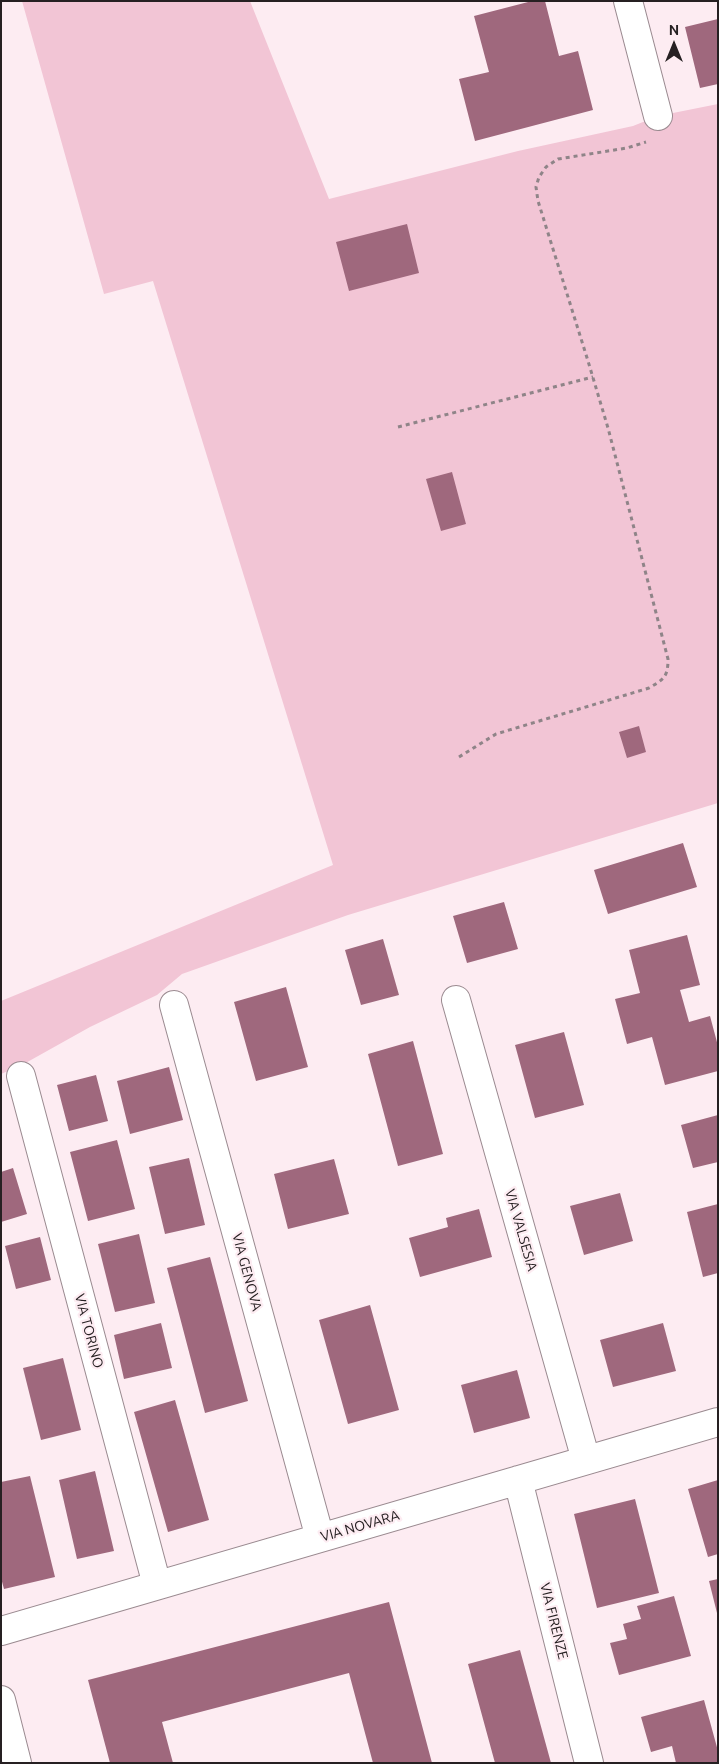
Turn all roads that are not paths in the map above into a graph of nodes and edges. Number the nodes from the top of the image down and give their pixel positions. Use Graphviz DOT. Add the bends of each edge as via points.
graph roads {
  1 [pos="628,1"];
  2 [pos="658,116"];
  3 [pos="456,1000"];
  4 [pos="174,1005"];
  5 [pos="21,1076"];
  6 [pos="718,1422"];
  7 [pos="586,1460"];
  8 [pos="518,1480"];
  9 [pos="320,1538"];
  10 [pos="157,1585"];
  11 [pos="1,1630"];
  12 [pos="1,1700"];
  13 [pos="17,1763"];
  14 [pos="589,1763"];
  1 -- 2 [label="street"];
  3 -- 7 [label="street, VIA VALSESIA"];
  4 -- 9 [label="street, VIA GENOVA"];
  5 -- 10 [label="street, VIA TORINO"];
  6 -- 7 [label="street, VIA NOVARA"];
  7 -- 8 [label="street, VIA NOVARA"];
  8 -- 9 [label="street, VIA NOVARA"];
  8 -- 14 [label="street, VIA FIRENZE"];
  9 -- 10 [label="street, VIA NOVARA"];
  10 -- 11 [label="street, VIA NOVARA"];
  12 -- 13 [label="street"];
}
